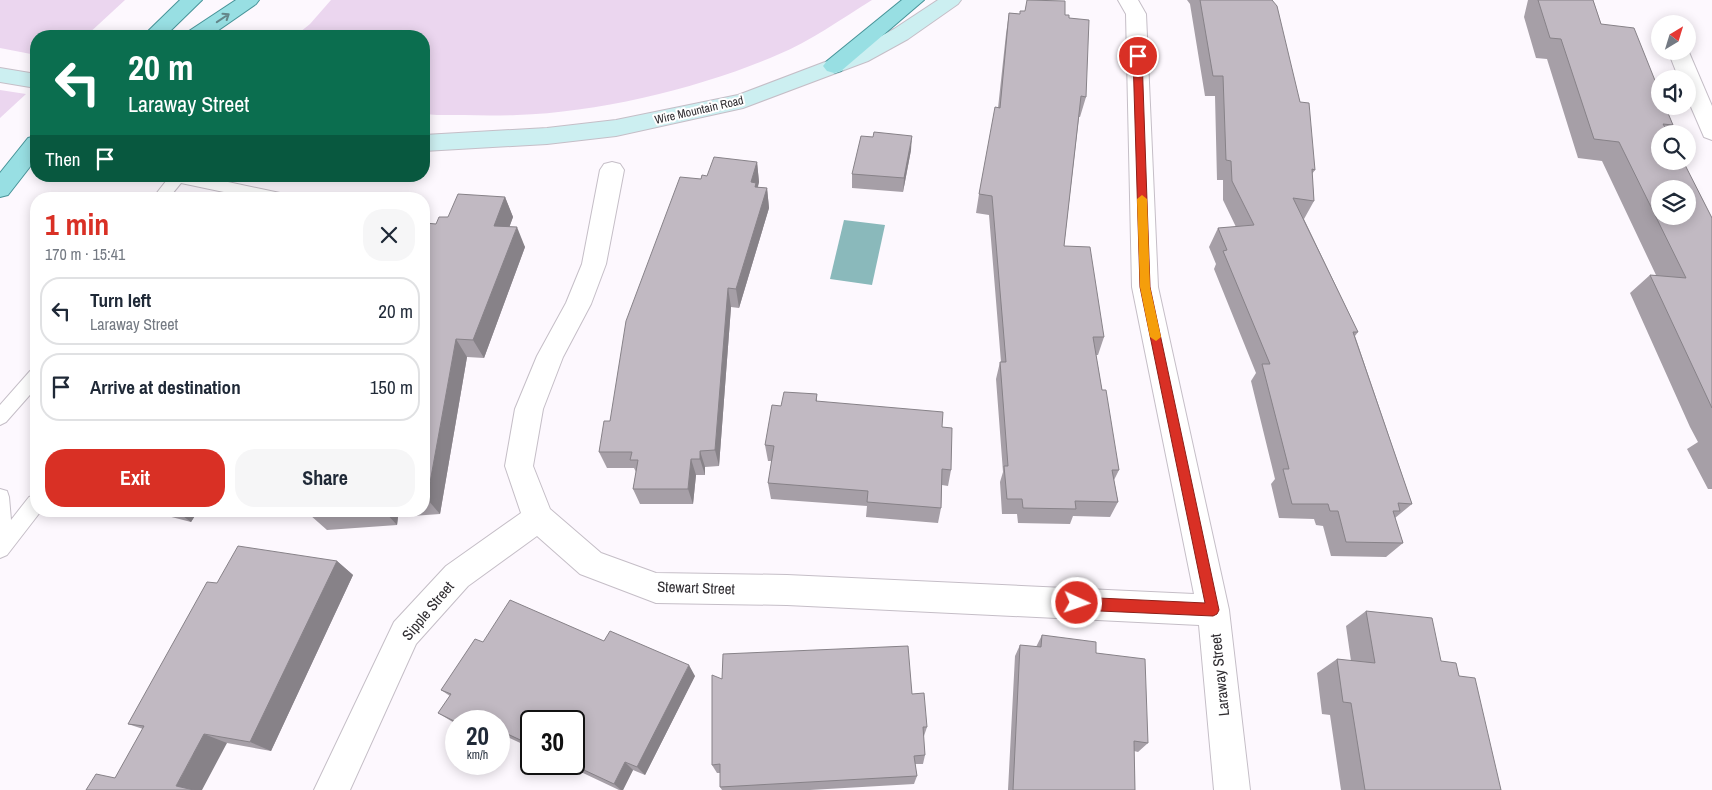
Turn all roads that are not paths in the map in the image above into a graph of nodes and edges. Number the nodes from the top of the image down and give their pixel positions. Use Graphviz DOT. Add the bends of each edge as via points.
graph roads {
  1 [pos="178,0"];
  2 [pos="192,0"];
  3 [pos="250,0"];
  4 [pos="914,0"];
  5 [pos="951,0"];
  6 [pos="1128,0"];
  7 [pos="158,30"];
  8 [pos="160,30"];
  9 [pos="205,30"];
  10 [pos="1682,60"];
  11 [pos="834,66"];
  12 [pos="0,75"];
  13 [pos="30,81"];
  14 [pos="1712,132"];
  15 [pos="430,143"];
  16 [pos="30,148"];
  17 [pos="30,152"];
  18 [pos="0,168"];
  19 [pos="612,170"];
  20 [pos="174,182"];
  21 [pos="201,182"];
  22 [pos="0,189"];
  23 [pos="165,192"];
  24 [pos="248,192"];
  25 [pos="30,383"];
  26 [pos="0,417"];
  27 [pos="0,496"];
  28 [pos="30,511"];
  29 [pos="538,518"];
  30 [pos="2,546"];
  31 [pos="1213,610"];
  32 [pos="332,790"];
  33 [pos="1232,790"];
  1 -- 7 [label="main road"];
  2 -- 8 [label="main road"];
  9 -- 3 [label="main road, one-way"];
  4 -- 11 [label="main road"];
  5 -- 11 [label="main road, Wire Mountain Road" via="894,39"];
  6 -- 31 [label="street, Laraway Street" via="1136,14 1145,287"];
  10 -- 14 [label="street"];
  11 -- 15 [label="main road, Wire Mountain Road" via="743,101 616,128 547,136"];
  12 -- 13 [label="main road"];
  16 -- 18 [label="main road"];
  17 -- 22 [label="main road"];
  19 -- 29 [label="street, Stewart Street" via="594,264 578,304 550,356 529,409 519,466"];
  20 -- 23 [label="lane"];
  21 -- 24 [label="lane"];
  25 -- 26 [label="lane"];
  27 -- 30 [label="lane"];
  28 -- 30 [label="lane"];
  29 -- 31 [label="street, Stewart Street" via="591,564 656,588 797,590"];
  29 -- 32 [label="street, Sipple Street" via="457,576 405,633"];
  31 -- 33 [label="street, Laraway Street"];
}
